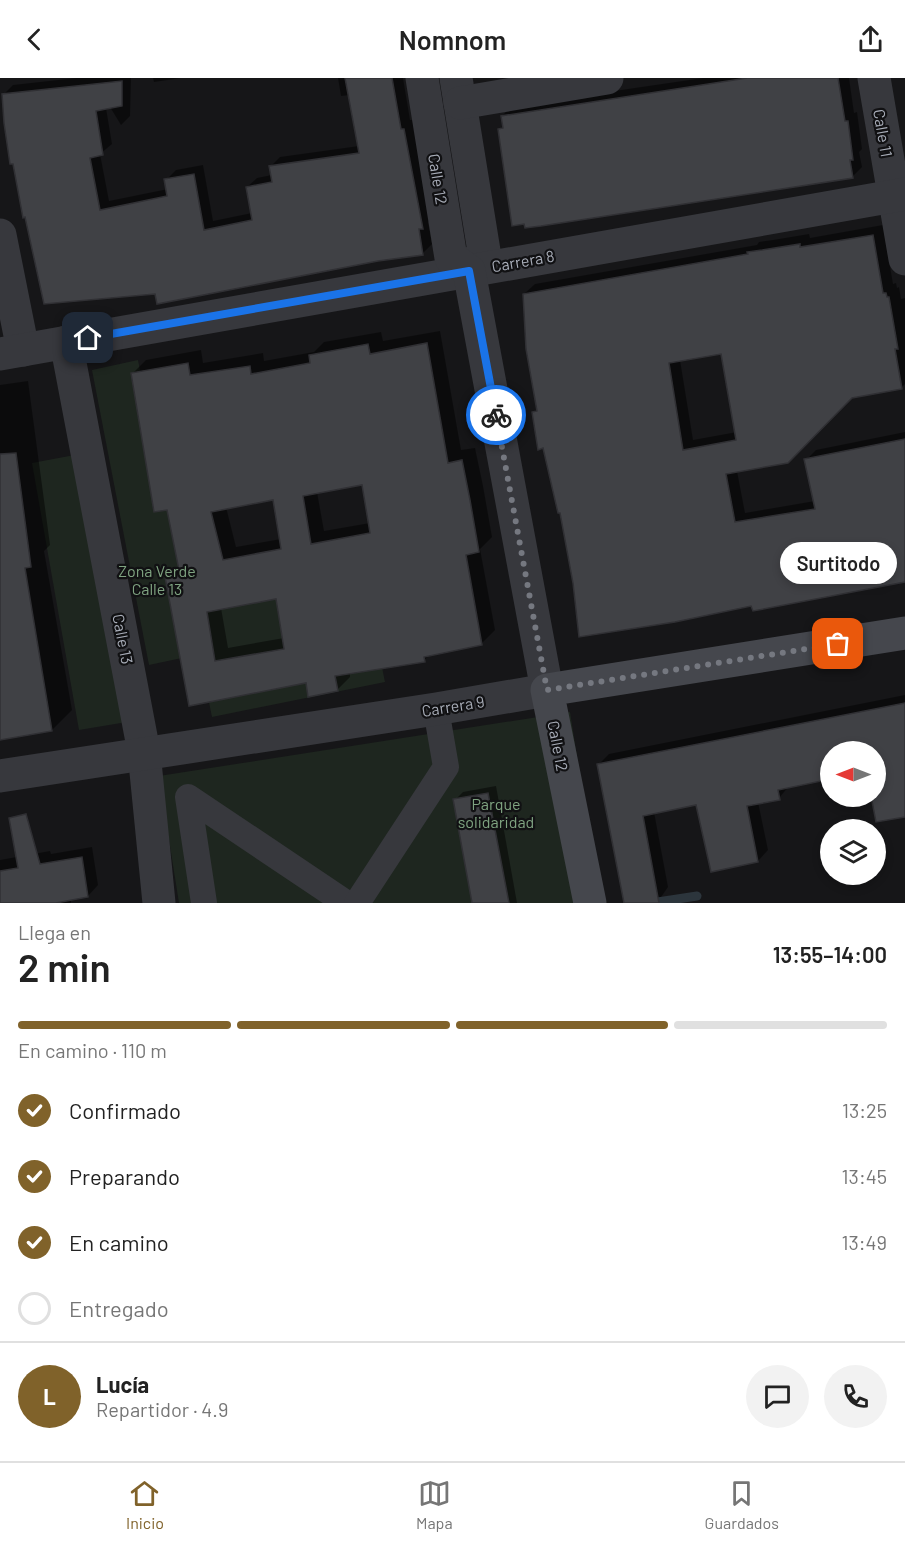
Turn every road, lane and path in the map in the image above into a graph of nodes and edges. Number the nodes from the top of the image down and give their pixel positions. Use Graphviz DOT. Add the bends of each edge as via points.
graph roads {
  1 [pos="422,78"];
  2 [pos="607,78"];
  3 [pos="874,78"];
  4 [pos="458,90"];
  5 [pos="900,195"];
  6 [pos="0,235"];
  7 [pos="905,259"];
  8 [pos="469,271"];
  9 [pos="66,342"];
  10 [pos="12,352"];
  11 [pos="905,633"];
  12 [pos="547,690"];
  13 [pos="436,709"];
  14 [pos="144,752"];
  15 [pos="0,776"];
  16 [pos="159,903"];
  17 [pos="204,903"];
  18 [pos="346,903"];
  19 [pos="357,903"];
  20 [pos="590,903"];
  1 -- 8 [label="street, Calle 12" via="451,258"];
  2 -- 4 [label="street"];
  3 -- 5 [label="street, Calle 11"];
  4 -- 8 [label="street, Calle 12" via="484,251"];
  5 -- 7 [label="street, Calle 11"];
  5 -- 8 [label="street, Carrera 8"];
  6 -- 10 [label="street"];
  8 -- 9 [label="street, Carrera 8"];
  8 -- 12 [label="street, Calle 12"];
  9 -- 10 [label="street, Carrera 8"];
  9 -- 14 [label="street, Calle 13"];
  11 -- 12 [label="main road, Carrera 9"];
  12 -- 13 [label="street, Carrera 9"];
  12 -- 20 [label="main road, Calle 12"];
  13 -- 14 [label="street, Carrera 9"];
  13 -- 19 [label="street" via="446,767"];
  14 -- 15 [label="street, Carrera 9"];
  14 -- 16 [label="street, Calle 13"];
  17 -- 18 [label="street" via="188,797"];
}
